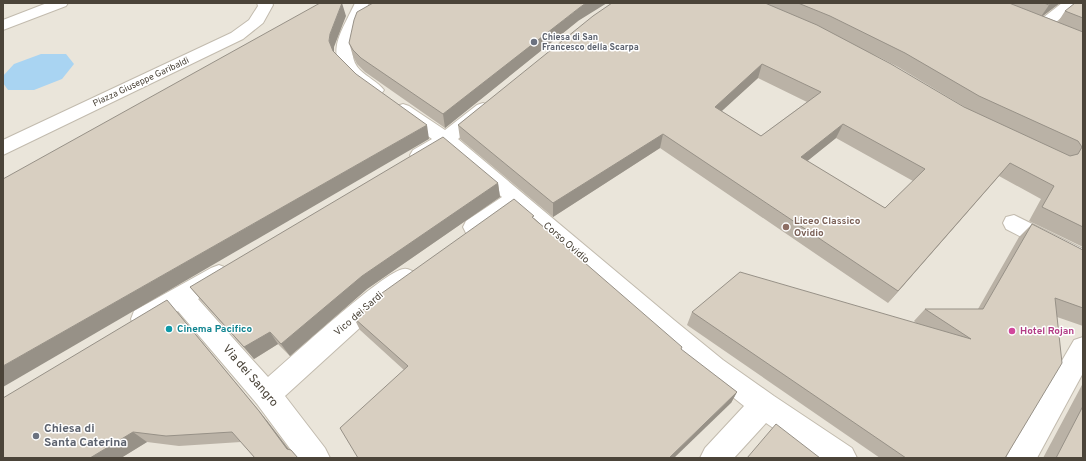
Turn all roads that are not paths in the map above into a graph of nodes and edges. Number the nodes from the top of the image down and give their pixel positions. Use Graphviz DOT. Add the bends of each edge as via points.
graph roads {
  1 [pos="61,3"];
  2 [pos="264,3"];
  3 [pos="362,3"];
  4 [pos="1071,3"];
  5 [pos="1026,21"];
  6 [pos="3,25"];
  7 [pos="494,100"];
  8 [pos="445,140"];
  9 [pos="3,148"];
  10 [pos="404,164"];
  11 [pos="516,198"];
  12 [pos="1014,223"];
  13 [pos="459,238"];
  14 [pos="1083,260"];
  15 [pos="235,265"];
  16 [pos="422,265"];
  17 [pos="181,297"];
  18 [pos="126,330"];
  19 [pos="1083,348"];
  20 [pos="267,396"];
  21 [pos="764,405"];
  22 [pos="315,458"];
  23 [pos="715,458"];
  24 [pos="842,458"];
  25 [pos="1021,458"];
  1 -- 6 [label="street"];
  2 -- 9 [label="street, Piazza Giuseppe Garibaldi" via="266,5 256,24 236,36"];
  3 -- 8 [label="street, Corso Ovidio" via="342,53 344,61 358,77"];
  4 -- 5 [label="street" via="1048,30"];
  7 -- 8 [label="street"];
  8 -- 10 [label="street"];
  8 -- 11 [label="street, Corso Ovidio" via="463,152"];
  11 -- 13 [label="street"];
  11 -- 21 [label="street, Corso Ovidio" via="665,328"];
  12 -- 14 [label="street"];
  15 -- 17 [label="street"];
  16 -- 20 [label="street, Vico dei Sardi" via="378,297"];
  17 -- 18 [label="street"];
  17 -- 20 [label="street, Via dei Sangro"];
  19 -- 25 [label="street"];
  20 -- 22 [label="street, Via dei Sangro"];
  21 -- 23 [label="street"];
  21 -- 24 [label="street, Corso Ovidio"];
}
